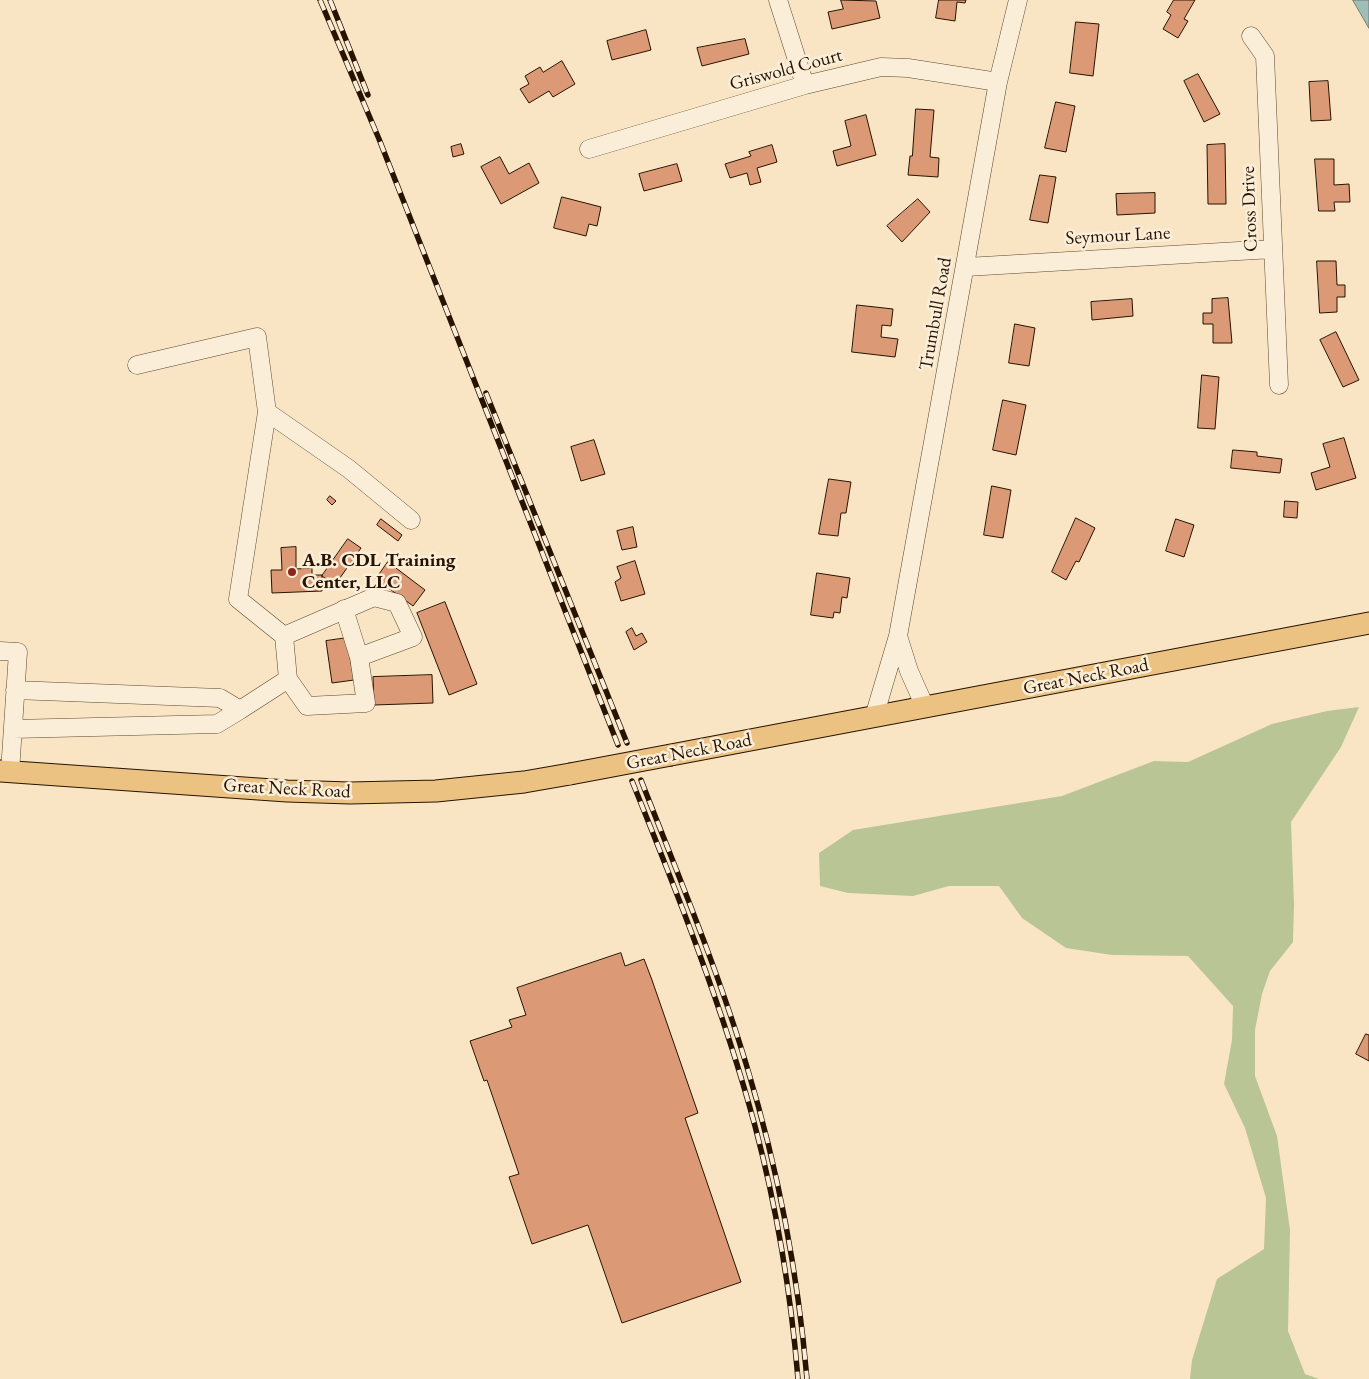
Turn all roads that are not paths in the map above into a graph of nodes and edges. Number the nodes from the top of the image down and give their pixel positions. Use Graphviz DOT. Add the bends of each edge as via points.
graph roads {
  1 [pos="778,0"];
  2 [pos="1018,0"];
  3 [pos="1251,36"];
  4 [pos="998,82"];
  5 [pos="805,85"];
  6 [pos="589,149"];
  7 [pos="1273,248"];
  8 [pos="966,267"];
  9 [pos="137,365"];
  10 [pos="1278,385"];
  11 [pos="267,412"];
  12 [pos="411,520"];
  13 [pos="344,609"];
  14 [pos="1369,623"];
  15 [pos="284,636"];
  16 [pos="898,636"];
  17 [pos="0,651"];
  18 [pos="360,657"];
  19 [pos="288,679"];
  20 [pos="15,690"];
  21 [pos="925,707"];
  22 [pos="240,710"];
  23 [pos="874,717"];
  24 [pos="13,729"];
  25 [pos="5,772"];
  1 -- 5 [label="street"];
  2 -- 4 [label="street, Trumbull Road"];
  3 -- 7 [label="street, Cross Drive" via="1265,56"];
  4 -- 5 [label="street, Griswold Court" via="881,67"];
  4 -- 8 [label="street, Trumbull Road"];
  5 -- 6 [label="street, Griswold Court"];
  7 -- 8 [label="street, Seymour Lane"];
  7 -- 10 [label="street, Cross Drive"];
  8 -- 16 [label="street, Trumbull Road"];
  9 -- 11 [label="street" via="257,338"];
  11 -- 12 [label="street" via="350,469"];
  11 -- 15 [label="street" via="238,599"];
  13 -- 15 [label="street"];
  13 -- 18 [label="street"];
  13 -- 18 [label="street" via="374,596 396,603 413,637"];
  14 -- 21 [label="main road, Great Neck Road"];
  15 -- 19 [label="street"];
  16 -- 21 [label="street, Trumbull Road" via="909,672"];
  16 -- 23 [label="street, Trumbull Road"];
  17 -- 20 [label="street" via="18,652"];
  18 -- 19 [label="street" via="366,703 307,706"];
  19 -- 22 [label="street"];
  20 -- 22 [label="street" via="220,698"];
  20 -- 24 [label="street"];
  21 -- 23 [label="main road, Great Neck Road"];
  22 -- 24 [label="street" via="218,724"];
  23 -- 25 [label="main road, Great Neck Road, bridge" via="524,782 436,791 287,791"];
  24 -- 25 [label="street"];
}
